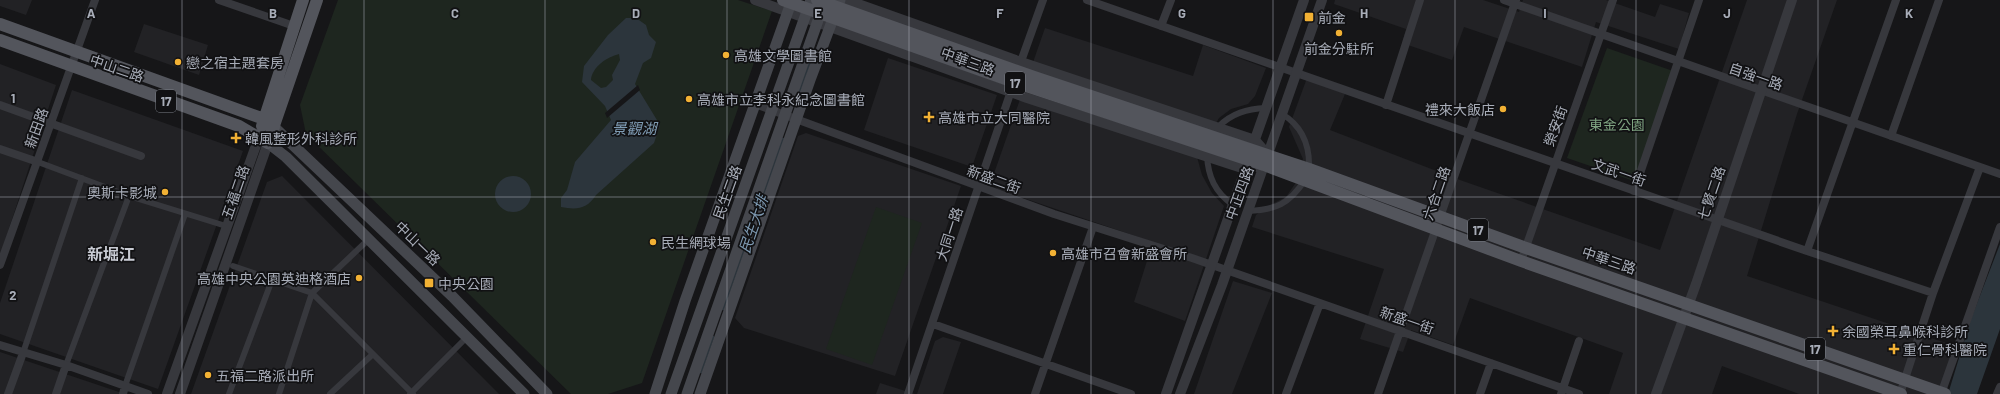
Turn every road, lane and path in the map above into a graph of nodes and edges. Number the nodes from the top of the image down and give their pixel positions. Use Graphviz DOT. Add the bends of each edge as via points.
graph roads {
  1 [pos="95,0"];
  2 [pos="219,0"];
  3 [pos="303,0"];
  4 [pos="317,0"];
  5 [pos="755,0"];
  6 [pos="1043,0"];
  7 [pos="1087,0"];
  8 [pos="1171,0"];
  9 [pos="1304,0"];
  10 [pos="1322,0"];
  11 [pos="1420,0"];
  12 [pos="1504,0"];
  13 [pos="1613,0"];
  14 [pos="1699,0"];
  15 [pos="1792,0"];
  16 [pos="1896,0"];
  17 [pos="1939,0"];
  18 [pos="1516,2"];
  19 [pos="788,4"];
  20 [pos="821,8"];
  21 [pos="808,9"];
  22 [pos="838,10"];
  23 [pos="0,24"];
  24 [pos="294,26"];
  25 [pos="1160,26"];
  26 [pos="1601,35"];
  27 [pos="0,40"];
  28 [pos="76,52"];
  29 [pos="1678,62"];
  30 [pos="72,67"];
  31 [pos="1280,68"];
  32 [pos="1297,73"];
  33 [pos="1016,77"];
  34 [pos="1761,91"];
  35 [pos="755,104"];
  36 [pos="0,105"];
  37 [pos="1386,105"];
  38 [pos="1266,108"];
  39 [pos="772,110"];
  40 [pos="784,114"];
  41 [pos="1282,114"];
  42 [pos="797,118"];
  43 [pos="264,119"];
  44 [pos="52,123"];
  45 [pos="1852,123"];
  46 [pos="274,127"];
  47 [pos="1218,127"];
  48 [pos="1470,134"];
  49 [pos="1891,136"];
  50 [pos="263,140"];
  51 [pos="0,149"];
  52 [pos="1207,155"];
  53 [pos="1250,155"];
  54 [pos="141,156"];
  55 [pos="1266,160"];
  56 [pos="38,162"];
  57 [pos="1555,164"];
  58 [pos="1980,167"];
  59 [pos="1307,174"];
  60 [pos="2000,174"];
  61 [pos="82,178"];
  62 [pos="978,187"];
  63 [pos="1634,191"];
  64 [pos="128,196"];
  65 [pos="1233,204"];
  66 [pos="1248,211"];
  67 [pos="185,214"];
  68 [pos="1441,216"];
  69 [pos="1717,220"];
  70 [pos="226,226"];
  71 [pos="1093,227"];
  72 [pos="2000,227"];
  73 [pos="1437,230"];
  74 [pos="369,238"];
  75 [pos="1526,248"];
  76 [pos="1807,251"];
  77 [pos="1521,261"];
  78 [pos="0,265"];
  79 [pos="1212,265"];
  80 [pos="233,266"];
  81 [pos="1227,270"];
  82 [pos="272,280"];
  83 [pos="312,293"];
  84 [pos="1933,293"];
  85 [pos="1320,303"];
  86 [pos="1688,304"];
  87 [pos="1683,318"];
  88 [pos="933,324"];
  89 [pos="1400,331"];
  90 [pos="468,336"];
  91 [pos="1579,341"];
  92 [pos="0,346"];
  93 [pos="23,353"];
  94 [pos="373,354"];
  95 [pos="1046,363"];
  96 [pos="1491,363"];
  97 [pos="66,365"];
  98 [pos="1904,381"];
  99 [pos="2000,387"];
  100 [pos="124,390"];
  101 [pos="1562,391"];
  102 [pos="656,392"];
  103 [pos="412,393"];
  104 [pos="8,394"];
  105 [pos="56,394"];
  106 [pos="148,394"];
  107 [pos="167,394"];
  108 [pos="180,394"];
  109 [pos="229,394"];
  110 [pos="279,394"];
  111 [pos="330,394"];
  112 [pos="524,394"];
  113 [pos="547,394"];
  114 [pos="668,394"];
  115 [pos="671,394"];
  116 [pos="687,394"];
  117 [pos="700,394"];
  118 [pos="908,394"];
  119 [pos="1035,394"];
  120 [pos="1131,394"];
  121 [pos="1166,394"];
  122 [pos="1180,394"];
  123 [pos="1286,394"];
  124 [pos="1378,394"];
  125 [pos="1480,394"];
  126 [pos="1579,394"];
  127 [pos="1656,394"];
  128 [pos="1900,394"];
  129 [pos="1943,394"];
  130 [pos="1997,394"];
  1 -- 28 [label="street, 新田路"];
  2 -- 24 [label="street"];
  3 -- 24 [label="main road, 五福二路"];
  4 -- 46 [label="main road, 五福二路"];
  5 -- 19 [label="street, 中華三路 / 17"];
  6 -- 33 [label="street, 大同一路"];
  7 -- 25 [label="street, 文武一街"];
  8 -- 25 [label="street"];
  9 -- 31 [label="street, 中正四路"];
  10 -- 32 [label="street, 中正四路"];
  11 -- 37 [label="street"];
  12 -- 18 [label="street, 自強一路"];
  13 -- 26 [label="street, 榮安街"];
  14 -- 29 [label="street"];
  15 -- 34 [label="street, 七賢二路"];
  16 -- 45 [label="street"];
  17 -- 49 [label="street"];
  18 -- 26 [label="street, 自強一路"];
  18 -- 48 [label="street, 六合二路"];
  19 -- 21 [label="main road, 中華三路 / 17"];
  19 -- 35 [label="main road"];
  20 -- 21 [label="main road, 中華三路 / 17"];
  20 -- 22 [label="main road, 中華三路 / 17"];
  20 -- 40 [label="main road, 民生二路"];
  21 -- 39 [label="main road, 民生二路"];
  22 -- 33 [label="main road, 中華三路 / 17"];
  22 -- 33 [label="street, 中華三路 / 17"];
  22 -- 42 [label="main road"];
  23 -- 28 [label="main road, 中山二路 / 17"];
  24 -- 43 [label="main road, 五福二路"];
  25 -- 31 [label="street, 文武一街"];
  26 -- 29 [label="street, 自強一路"];
  26 -- 57 [label="street, 榮安街"];
  27 -- 30 [label="main road, 中山二路 / 17"];
  28 -- 30 [label="street, 新田路"];
  28 -- 43 [label="main road, 中山二路 / 17"];
  29 -- 34 [label="street, 自強一路"];
  29 -- 63 [label="street"];
  30 -- 44 [label="street, 新田路"];
  30 -- 50 [label="main road, 中山二路 / 17" via="239,126"];
  31 -- 32 [label="street, 文武一街"];
  31 -- 38 [label="street, 中正四路"];
  32 -- 37 [label="street, 文武一街"];
  32 -- 41 [label="street, 中正四路"];
  33 -- 47 [label="street, 中華三路 / 17"];
  33 -- 52 [label="street, 中華三路 / 17"];
  33 -- 53 [label="main road, 中華三路 / 17"];
  33 -- 62 [label="street, 大同一路"];
  34 -- 45 [label="street, 自強一路"];
  34 -- 69 [label="street, 七賢二路"];
  35 -- 39 [label="street, 新盛二街"];
  35 -- 102 [label="main road" via="682,309"];
  36 -- 44 [label="street"];
  37 -- 48 [label="street, 文武一街"];
  38 -- 47 [label="street" via="1242,111 1226,119"];
  38 -- 53 [label="street, 中正四路"];
  39 -- 40 [label="street, 新盛二街"];
  39 -- 115 [label="main road, 民生二路"];
  40 -- 42 [label="street, 新盛二街"];
  40 -- 116 [label="main road, 民生二路"];
  41 -- 55 [label="street, 中正四路"];
  41 -- 59 [label="street" via="1299,128 1307,144"];
  42 -- 62 [label="street, 新盛二街"];
  42 -- 117 [label="main road"];
  43 -- 46 [label="main road, 中山一路 / 17"];
  43 -- 50 [label="main road, 五福二路"];
  44 -- 54 [label="street"];
  44 -- 56 [label="street, 新田路"];
  45 -- 49 [label="street, 自強一路"];
  45 -- 76 [label="street"];
  46 -- 50 [label="main road, 五福二路"];
  46 -- 113 [label="main road, 中山一路" via="446,290"];
  47 -- 53 [label="street, 中華三路 / 17"];
  48 -- 57 [label="street, 文武一街"];
  48 -- 68 [label="street, 六合二路"];
  49 -- 58 [label="street, 自強一路"];
  50 -- 70 [label="street, 五福二路"];
  50 -- 74 [label="main road" via="286,157"];
  50 -- 108 [label="street, 五福二路"];
  51 -- 56 [label="street"];
  52 -- 53 [label="street, 中華三路 / 17"];
  52 -- 65 [label="street" via="1211,179 1220,195"];
  53 -- 55 [label="main road, 中華三路 / 17"];
  53 -- 55 [label="street, 中華三路 / 17"];
  53 -- 65 [label="street, 中正四路"];
  55 -- 59 [label="main road, 中華三路 / 17"];
  55 -- 66 [label="street, 中正四路"];
  56 -- 61 [label="street"];
  56 -- 78 [label="street, 新田路"];
  57 -- 63 [label="street, 文武一街"];
  57 -- 75 [label="street, 榮安街"];
  58 -- 60 [label="street, 自強一路"];
  58 -- 84 [label="street"];
  59 -- 66 [label="street" via="1296,194 1282,205"];
  59 -- 68 [label="main road, 中華三路 / 17"];
  59 -- 73 [label="main road, 中華三路 / 17"];
  61 -- 64 [label="street"];
  61 -- 93 [label="street"];
  62 -- 71 [label="street, 新盛二街"];
  62 -- 88 [label="street, 大同一路"];
  63 -- 69 [label="street, 文武一街"];
  64 -- 67 [label="street"];
  64 -- 97 [label="street"];
  65 -- 79 [label="street, 中正四路"];
  66 -- 81 [label="street, 中正四路"];
  67 -- 70 [label="street"];
  67 -- 100 [label="street"];
  68 -- 73 [label="street, 六合二路"];
  68 -- 75 [label="main road, 中華三路 / 17"];
  69 -- 76 [label="street, 文武一街"];
  69 -- 86 [label="street, 七賢二路"];
  70 -- 107 [label="street, 五福二路"];
  71 -- 79 [label="street, 新盛二街"];
  71 -- 95 [label="street"];
  72 -- 129 [label="street"];
  73 -- 77 [label="main road, 中華三路 / 17"];
  73 -- 89 [label="street, 六合二路"];
  74 -- 83 [label="street"];
  74 -- 90 [label="main road"];
  75 -- 77 [label="street, 榮安街"];
  75 -- 86 [label="main road, 中華三路 / 17"];
  76 -- 84 [label="street, 文武一街"];
  77 -- 87 [label="main road, 中華三路 / 17"];
  79 -- 81 [label="street, 新盛二街"];
  79 -- 121 [label="street, 中正四路"];
  80 -- 82 [label="street"];
  81 -- 85 [label="street, 新盛一街"];
  81 -- 122 [label="street, 中正四路"];
  82 -- 83 [label="street"];
  82 -- 109 [label="street"];
  83 -- 94 [label="street"];
  83 -- 110 [label="street"];
  84 -- 98 [label="street"];
  85 -- 89 [label="street, 新盛一街"];
  85 -- 123 [label="street"];
  86 -- 87 [label="street, 七賢二路"];
  86 -- 98 [label="main road, 中華三路 / 17"];
  87 -- 127 [label="street, 七賢二路"];
  87 -- 128 [label="main road, 中華三路 / 17"];
  88 -- 95 [label="street"];
  88 -- 118 [label="street, 大同一路"];
  89 -- 96 [label="street, 新盛一街"];
  89 -- 124 [label="street, 六合二路"];
  90 -- 103 [label="street"];
  90 -- 112 [label="main road"];
  91 -- 101 [label="street"];
  92 -- 93 [label="street"];
  93 -- 97 [label="street"];
  93 -- 104 [label="street"];
  94 -- 103 [label="street"];
  94 -- 111 [label="street"];
  95 -- 119 [label="street"];
  95 -- 120 [label="street"];
  96 -- 101 [label="street, 新盛一街"];
  96 -- 125 [label="street"];
  97 -- 100 [label="street"];
  97 -- 105 [label="street"];
  98 -- 128 [label="street"];
  98 -- 129 [label="main road, 中華三路 / 17"];
  99 -- 130 [label="street"];
  100 -- 106 [label="street"];
  101 -- 126 [label="street, 新盛一街"];
  102 -- 114 [label="street"];
}
